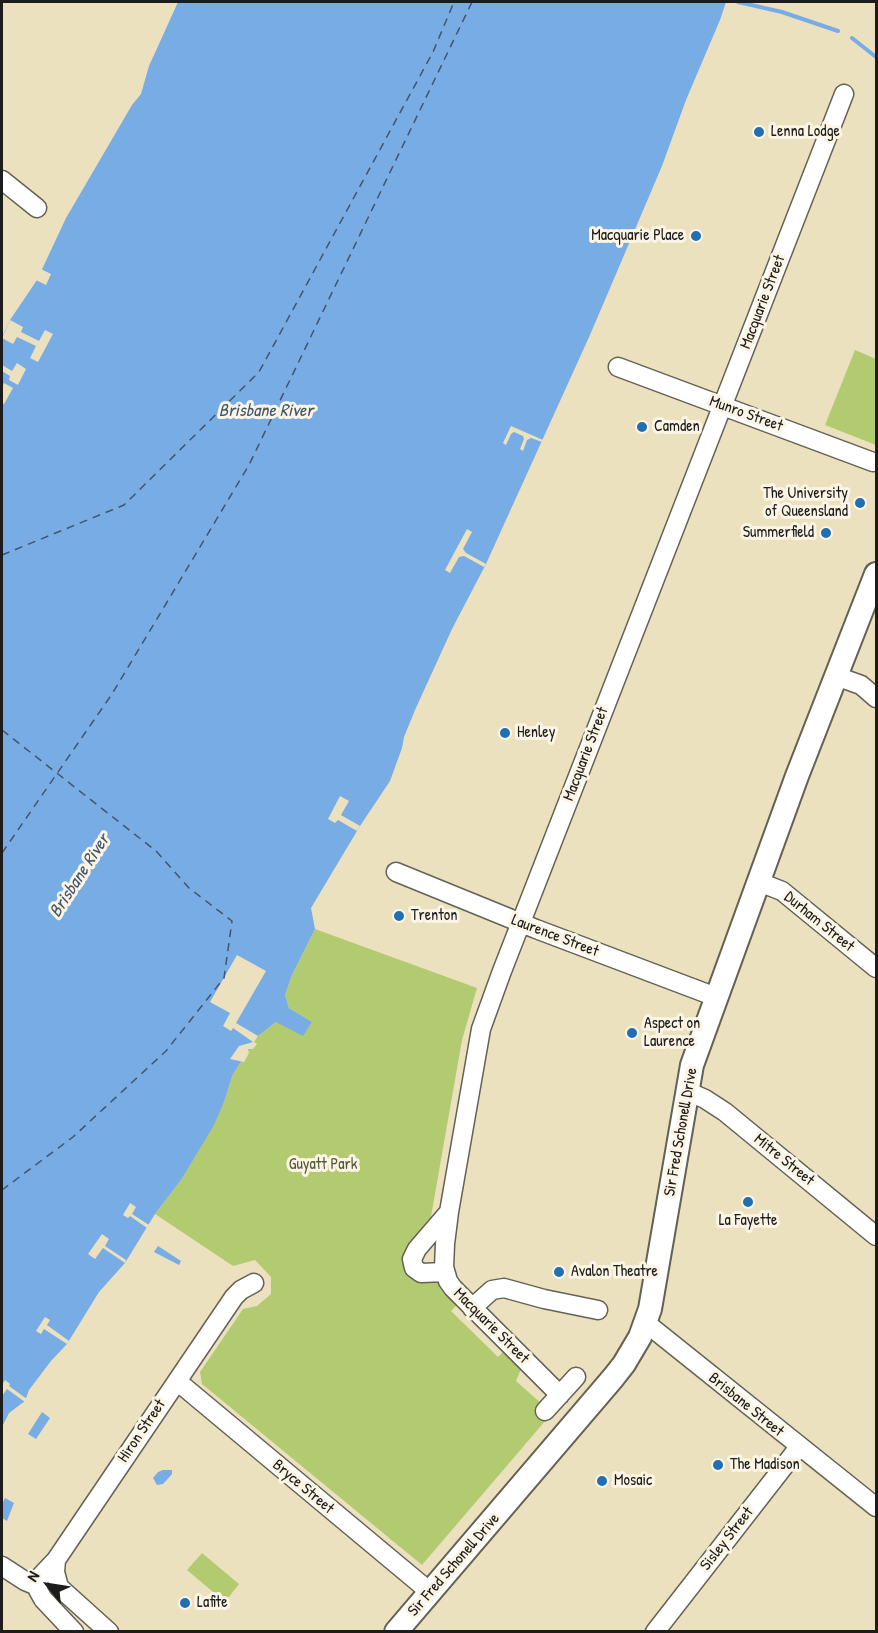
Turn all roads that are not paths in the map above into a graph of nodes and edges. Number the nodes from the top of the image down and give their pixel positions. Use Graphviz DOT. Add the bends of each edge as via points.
graph roads {
  1 [pos="844,94"];
  2 [pos="2,180"];
  3 [pos="37,208"];
  4 [pos="618,367"];
  5 [pos="722,406"];
  6 [pos="873,462"];
  7 [pos="876,574"];
  8 [pos="836,676"];
  9 [pos="876,698"];
  10 [pos="396,872"];
  11 [pos="759,882"];
  12 [pos="521,922"];
  13 [pos="876,968"];
  14 [pos="716,998"];
  15 [pos="687,1091"];
  16 [pos="449,1212"];
  17 [pos="876,1236"];
  18 [pos="445,1272"];
  19 [pos="254,1283"];
  20 [pos="472,1308"];
  21 [pos="598,1310"];
  22 [pos="646,1323"];
  23 [pos="576,1377"];
  24 [pos="177,1381"];
  25 [pos="560,1395"];
  26 [pos="545,1411"];
  27 [pos="800,1447"];
  28 [pos="876,1507"];
  29 [pos="56,1560"];
  30 [pos="2,1566"];
  31 [pos="38,1586"];
  32 [pos="430,1592"];
  33 [pos="402,1629"];
  34 [pos="74,1632"];
  35 [pos="109,1632"];
  36 [pos="655,1632"];
  1 -- 5 [label="street, Macquarie Street"];
  2 -- 3 [label="street"];
  4 -- 5 [label="street, Munro Street"];
  5 -- 6 [label="street, Munro Street"];
  5 -- 12 [label="street, Macquarie Street"];
  7 -- 8 [label="main road, Sir Fred Schonell Drive"];
  8 -- 9 [label="street" via="861,685"];
  8 -- 11 [label="main road, Sir Fred Schonell Drive"];
  10 -- 12 [label="street, Laurence Street"];
  11 -- 13 [label="street, Durham Street" via="782,891"];
  11 -- 14 [label="main road, Sir Fred Schonell Drive"];
  12 -- 14 [label="street, Laurence Street"];
  12 -- 16 [label="street, Macquarie Street" via="481,1029"];
  14 -- 15 [label="main road, Sir Fred Schonell Drive"];
  15 -- 17 [label="street, Mitre Street" via="725,1112"];
  15 -- 22 [label="main road, Sir Fred Schonell Drive"];
  16 -- 18 [label="street, Macquarie Street"];
  16 -- 18 [label="street" via="412,1259 420,1273"];
  18 -- 20 [label="street, Macquarie Street" via="453,1288"];
  19 -- 24 [label="street, Hiron Street" via="236,1294"];
  20 -- 21 [label="street" via="492,1290 504,1288"];
  20 -- 25 [label="street, Macquarie Street"];
  22 -- 27 [label="street, Brisbane Street"];
  22 -- 32 [label="main road, Sir Fred Schonell Drive" via="613,1378"];
  23 -- 25 [label="street"];
  24 -- 29 [label="street, Hiron Street"];
  24 -- 32 [label="street, Bryce Street"];
  25 -- 26 [label="street"];
  27 -- 28 [label="street, Brisbane Street"];
  27 -- 36 [label="street, Sisley Street"];
  29 -- 31 [label="street, Hiron Street" via="40,1577"];
  29 -- 35 [label="street" via="60,1589"];
  30 -- 31 [label="street"];
  31 -- 34 [label="street" via="43,1599"];
  32 -- 33 [label="main road, Sir Fred Schonell Drive"];
}
